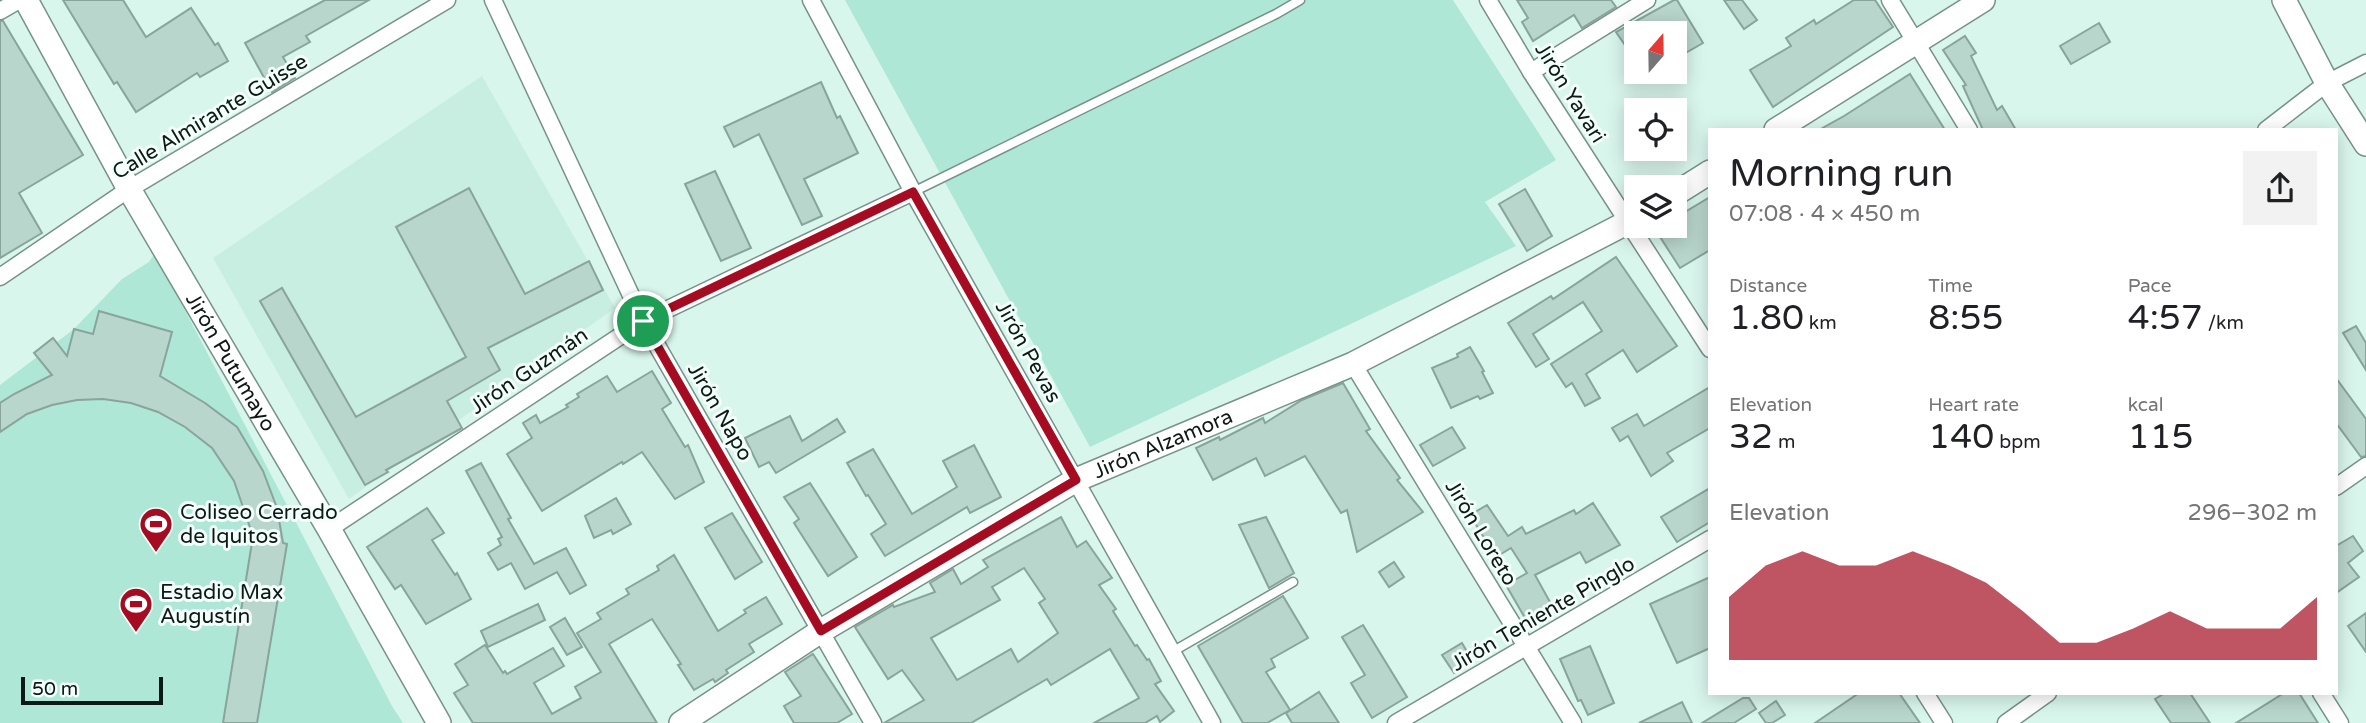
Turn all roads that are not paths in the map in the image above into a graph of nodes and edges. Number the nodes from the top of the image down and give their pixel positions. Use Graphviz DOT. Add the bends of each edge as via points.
graph roads {
  1 [pos="19,0"];
  2 [pos="26,0"];
  3 [pos="447,0"];
  4 [pos="493,0"];
  5 [pos="811,0"];
  6 [pos="1300,0"];
  7 [pos="1488,0"];
  8 [pos="1647,0"];
  9 [pos="1891,0"];
  10 [pos="1983,0"];
  11 [pos="2284,0"];
  12 [pos="0,11"];
  13 [pos="1916,41"];
  14 [pos="2366,63"];
  15 [pos="1531,72"];
  16 [pos="2327,83"];
  17 [pos="1779,128"];
  18 [pos="1968,128"];
  19 [pos="2269,128"];
  20 [pos="2366,144"];
  21 [pos="1708,173"];
  22 [pos="1687,186"];
  23 [pos="129,189"];
  24 [pos="913,192"];
  25 [pos="1624,209"];
  26 [pos="1624,225"];
  27 [pos="1642,238"];
  28 [pos="0,277"];
  29 [pos="643,321"];
  30 [pos="1708,346"];
  31 [pos="1353,364"];
  32 [pos="2366,466"];
  33 [pos="1076,480"];
  34 [pos="2338,486"];
  35 [pos="329,529"];
  36 [pos="1708,540"];
  37 [pos="1293,582"];
  38 [pos="821,631"];
  39 [pos="1527,648"];
  40 [pos="1172,653"];
  41 [pos="1926,695"];
  42 [pos="2045,695"];
  43 [pos="2322,695"];
  44 [pos="439,723"];
  45 [pos="681,723"];
  46 [pos="873,723"];
  47 [pos="1212,723"];
  48 [pos="1396,723"];
  49 [pos="1573,723"];
  50 [pos="1944,723"];
  51 [pos="2006,723"];
  52 [pos="2340,723"];
  1 -- 12 [label="street"];
  2 -- 23 [label="street, Jirón Putumayo"];
  3 -- 23 [label="street, Calle Almirante Guisse"];
  4 -- 29 [label="street, Jirón Napo"];
  5 -- 24 [label="street, Jirón Pevas"];
  6 -- 24 [label="lane"];
  7 -- 15 [label="street, Jirón Yavari"];
  8 -- 15 [label="street"];
  9 -- 13 [label="street"];
  10 -- 13 [label="street"];
  11 -- 16 [label="street"];
  13 -- 17 [label="street"];
  13 -- 18 [label="street"];
  14 -- 16 [label="street"];
  15 -- 25 [label="street, Jirón Yavari"];
  16 -- 19 [label="street"];
  16 -- 20 [label="street"];
  21 -- 22 [label="street"];
  23 -- 28 [label="street, Calle Almirante Guisse"];
  23 -- 35 [label="street, Jirón Putumayo"];
  24 -- 29 [label="street, Jirón Guzmán"];
  24 -- 33 [label="street, Jirón Pevas"];
  26 -- 31 [label="street, Jirón Alzamora"];
  27 -- 30 [label="street, Jirón Yavari"];
  29 -- 35 [label="street, Jirón Guzmán"];
  29 -- 38 [label="street, Jirón Napo"];
  31 -- 33 [label="street, Jirón Alzamora"];
  31 -- 39 [label="street, Jirón Loreto"];
  32 -- 34 [label="street"];
  33 -- 38 [label="street, Jirón Alzamora"];
  33 -- 40 [label="street, Jirón Pevas"];
  35 -- 44 [label="street, Jirón Putumayo"];
  36 -- 39 [label="street, Jirón Teniente Pinglo"];
  37 -- 40 [label="lane"];
  38 -- 45 [label="street, Jirón Alzamora"];
  38 -- 46 [label="street, Jirón Napo"];
  39 -- 48 [label="street, Jirón Teniente Pinglo"];
  39 -- 49 [label="street, Jirón Loreto"];
  40 -- 47 [label="street, Jirón Pevas"];
  41 -- 50 [label="street"];
  42 -- 51 [label="street"];
  43 -- 52 [label="street"];
}
